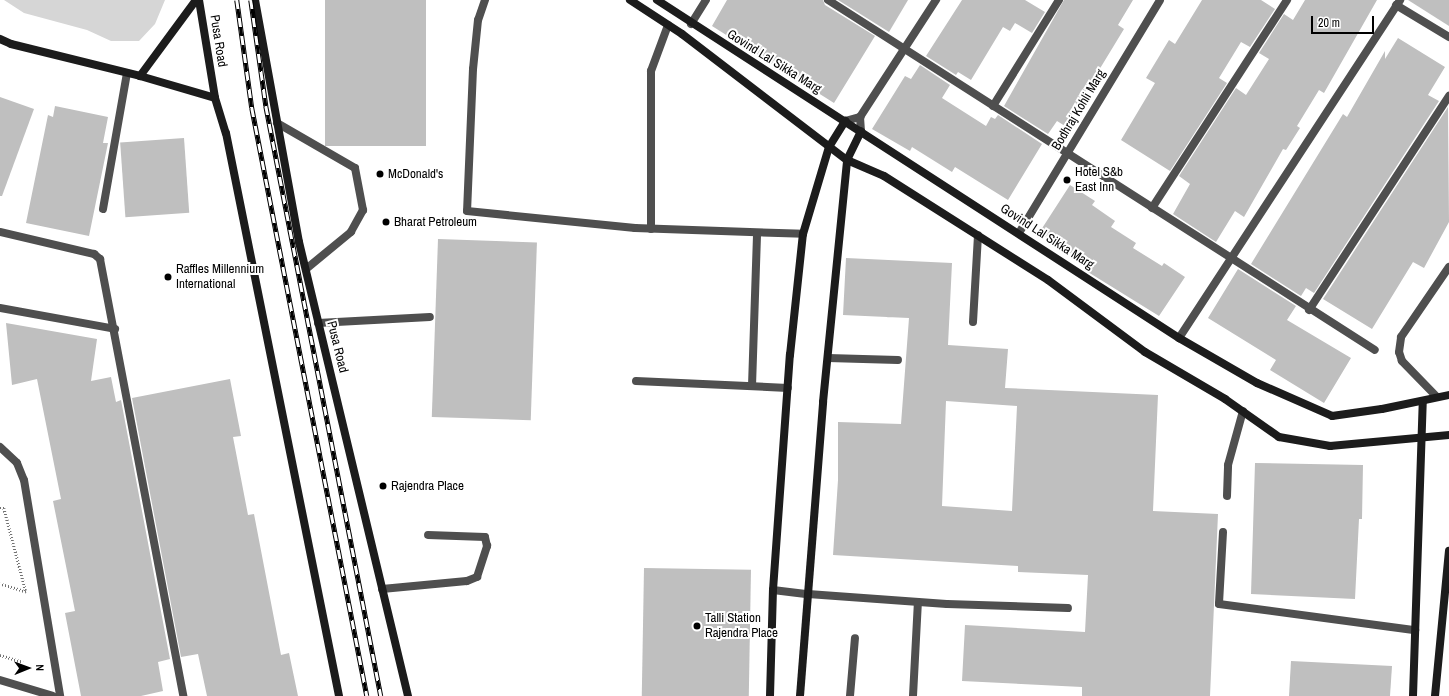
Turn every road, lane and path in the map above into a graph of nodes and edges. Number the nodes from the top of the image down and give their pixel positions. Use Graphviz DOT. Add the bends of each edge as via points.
graph roads {
  1 [pos="196,0"];
  2 [pos="200,0"];
  3 [pos="255,0"];
  4 [pos="485,0"];
  5 [pos="630,0"];
  6 [pos="657,0"];
  7 [pos="706,0"];
  8 [pos="828,0"];
  9 [pos="936,0"];
  10 [pos="1059,0"];
  11 [pos="1160,0"];
  12 [pos="1286,0"];
  13 [pos="1398,2"];
  14 [pos="690,24"];
  15 [pos="668,25"];
  16 [pos="1449,37"];
  17 [pos="0,39"];
  18 [pos="904,49"];
  19 [pos="127,73"];
  20 [pos="140,76"];
  21 [pos="1449,96"];
  22 [pos="214,98"];
  23 [pos="993,106"];
  24 [pos="860,117"];
  25 [pos="845,121"];
  26 [pos="277,123"];
  27 [pos="861,132"];
  28 [pos="829,147"];
  29 [pos="1067,153"];
  30 [pos="847,160"];
  31 [pos="1152,208"];
  32 [pos="103,209"];
  33 [pos="651,229"];
  34 [pos="0,232"];
  35 [pos="757,233"];
  36 [pos="1019,233"];
  37 [pos="803,234"];
  38 [pos="978,235"];
  39 [pos="1231,259"];
  40 [pos="1449,267"];
  41 [pos="306,270"];
  42 [pos="0,308"];
  43 [pos="1309,310"];
  44 [pos="430,317"];
  45 [pos="318,322"];
  46 [pos="973,322"];
  47 [pos="115,329"];
  48 [pos="1179,338"];
  49 [pos="1375,350"];
  50 [pos="828,358"];
  51 [pos="898,360"];
  52 [pos="636,381"];
  53 [pos="752,386"];
  54 [pos="788,388"];
  55 [pos="1449,395"];
  56 [pos="1436,396"];
  57 [pos="1423,401"];
  58 [pos="1243,411"];
  59 [pos="1449,436"];
  60 [pos="1422,438"];
  61 [pos="0,447"];
  62 [pos="1227,496"];
  63 [pos="0,508"];
  64 [pos="1223,532"];
  65 [pos="428,535"];
  66 [pos="1449,551"];
  67 [pos="0,584"];
  68 [pos="382,589"];
  69 [pos="773,590"];
  70 [pos="808,594"];
  71 [pos="918,602"];
  72 [pos="1068,608"];
  73 [pos="1446,618"];
  74 [pos="1416,630"];
  75 [pos="855,638"];
  76 [pos="0,655"];
  77 [pos="23,662"];
  78 [pos="0,680"];
  79 [pos="53,696"];
  80 [pos="60,696"];
  81 [pos="183,696"];
  82 [pos="339,696"];
  83 [pos="408,696"];
  84 [pos="770,696"];
  85 [pos="800,696"];
  86 [pos="850,696"];
  87 [pos="913,696"];
  88 [pos="1413,696"];
  89 [pos="1435,696"];
  1 -- 20 [label="street"];
  2 -- 22 [label="street, Pusa Road"];
  3 -- 26 [label="street, Pusa Road"];
  4 -- 33 [label="street" via="478,20 473,69 468,211"];
  5 -- 15 [label="street"];
  6 -- 14 [label="street, Govind Lal Sikka Marg"];
  7 -- 14 [label="street"];
  8 -- 18 [label="street"];
  9 -- 18 [label="street"];
  10 -- 23 [label="street"];
  11 -- 29 [label="street, Bodhraj Kohli Marg"];
  12 -- 31 [label="street"];
  13 -- 16 [label="street"];
  13 -- 39 [label="street"];
  14 -- 25 [label="street, Govind Lal Sikka Marg"];
  15 -- 28 [label="street"];
  15 -- 33 [label="street" via="651,72"];
  17 -- 19 [label="street"];
  18 -- 23 [label="street"];
  18 -- 24 [label="street"];
  19 -- 20 [label="street"];
  19 -- 32 [label="street"];
  20 -- 22 [label="street"];
  21 -- 43 [label="street"];
  22 -- 82 [label="street, Pusa Road" via="226,133"];
  23 -- 29 [label="street"];
  24 -- 25 [label="street"];
  24 -- 27 [label="street"];
  25 -- 27 [label="street, Govind Lal Sikka Marg"];
  25 -- 28 [label="street"];
  26 -- 41 [label="street, Pusa Road"];
  26 -- 41 [label="street" via="355,168 363,210 350,232"];
  27 -- 30 [label="street"];
  27 -- 36 [label="street, Govind Lal Sikka Marg"];
  28 -- 30 [label="street"];
  28 -- 37 [label="street"];
  29 -- 31 [label="street"];
  29 -- 36 [label="street, Bodhraj Kohli Marg"];
  30 -- 38 [label="street" via="884,176"];
  30 -- 50 [label="street"];
  31 -- 39 [label="street"];
  33 -- 35 [label="street"];
  34 -- 47 [label="street" via="98,256 102,263"];
  35 -- 37 [label="street"];
  35 -- 53 [label="street"];
  36 -- 48 [label="street, Govind Lal Sikka Marg"];
  37 -- 54 [label="street"];
  38 -- 46 [label="street"];
  38 -- 58 [label="street" via="1048,280 1145,352"];
  39 -- 43 [label="street"];
  39 -- 48 [label="street"];
  40 -- 56 [label="street" via="1401,337 1400,345 1402,361"];
  41 -- 45 [label="street, Pusa Road"];
  42 -- 47 [label="street"];
  43 -- 49 [label="street"];
  44 -- 45 [label="street"];
  45 -- 68 [label="street, Pusa Road"];
  47 -- 81 [label="street"];
  48 -- 57 [label="street, Govind Lal Sikka Marg" via="1257,383 1332,416"];
  50 -- 51 [label="street"];
  50 -- 70 [label="street"];
  52 -- 53 [label="street"];
  53 -- 54 [label="street"];
  54 -- 69 [label="street"];
  55 -- 56 [label="street, Govind Lal Sikka Marg"];
  56 -- 57 [label="street, Govind Lal Sikka Marg"];
  57 -- 60 [label="street"];
  58 -- 60 [label="street" via="1280,437 1330,446"];
  58 -- 62 [label="street" via="1228,465"];
  59 -- 60 [label="street"];
  60 -- 74 [label="street"];
  61 -- 80 [label="street" via="17,462 24,480"];
  63 -- 67 [label="path" via="4,508 26,592"];
  64 -- 74 [label="street" via="1219,604"];
  65 -- 68 [label="street" via="485,537 487,546 477,577 467,581"];
  66 -- 73 [label="street"];
  68 -- 83 [label="street, Pusa Road"];
  69 -- 70 [label="street"];
  69 -- 84 [label="street"];
  70 -- 71 [label="street"];
  70 -- 85 [label="street"];
  71 -- 72 [label="street"];
  71 -- 87 [label="street"];
  73 -- 89 [label="street"];
  74 -- 88 [label="street"];
  75 -- 86 [label="street"];
  76 -- 77 [label="path"];
  78 -- 79 [label="street"];
}
